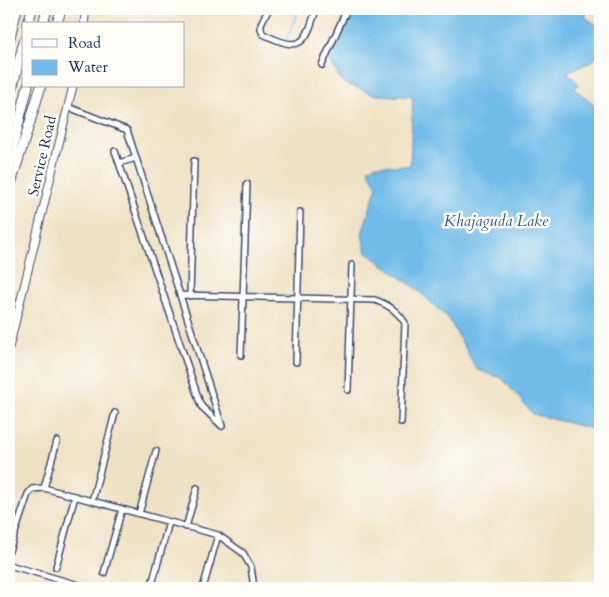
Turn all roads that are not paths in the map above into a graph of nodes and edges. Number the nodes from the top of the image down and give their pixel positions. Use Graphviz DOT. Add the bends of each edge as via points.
graph roads {
  1 [pos="16,9"];
  2 [pos="32,9"];
  3 [pos="47,9"];
  4 [pos="61,9"];
  5 [pos="86,9"];
  6 [pos="269,9"];
  7 [pos="316,9"];
  8 [pos="347,9"];
  9 [pos="29,22"];
  10 [pos="44,22"];
  11 [pos="58,22"];
  12 [pos="84,22"];
  13 [pos="9,41"];
  14 [pos="22,49"];
  15 [pos="322,65"];
  16 [pos="28,88"];
  17 [pos="40,88"];
  18 [pos="73,88"];
  19 [pos="9,101"];
  20 [pos="68,107"];
  21 [pos="115,151"];
  22 [pos="136,158"];
  23 [pos="194,161"];
  24 [pos="9,162"];
  25 [pos="119,163"];
  26 [pos="247,184"];
  27 [pos="9,190"];
  28 [pos="300,212"];
  29 [pos="352,265"];
  30 [pos="180,295"];
  31 [pos="190,296"];
  32 [pos="243,297"];
  33 [pos="298,298"];
  34 [pos="351,300"];
  35 [pos="9,348"];
  36 [pos="242,355"];
  37 [pos="296,362"];
  38 [pos="348,390"];
  39 [pos="115,413"];
  40 [pos="401,422"];
  41 [pos="57,441"];
  42 [pos="156,451"];
  43 [pos="44,488"];
  44 [pos="197,488"];
  45 [pos="75,496"];
  46 [pos="92,501"];
  47 [pos="122,509"];
  48 [pos="140,514"];
  49 [pos="169,522"];
  50 [pos="186,527"];
  51 [pos="218,536"];
  52 [pos="9,551"];
  53 [pos="9,567"];
  54 [pos="56,567"];
  55 [pos="104,573"];
  56 [pos="78,588"];
  57 [pos="89,588"];
  58 [pos="151,588"];
  59 [pos="203,588"];
  60 [pos="254,588"];
  1 -- 13 [label="highway"];
  2 -- 9 [label="highway"];
  3 -- 10 [label="highway"];
  4 -- 11 [label="highway"];
  5 -- 12 [label="main road"];
  6 -- 7 [label="street" via="261,30 286,45 296,44 305,37"];
  8 -- 15 [label="street"];
  14 -- 19 [label="highway"];
  16 -- 24 [label="highway"];
  17 -- 27 [label="highway"];
  18 -- 20 [label="main road, Service Road"];
  20 -- 22 [label="street" via="127,130"];
  20 -- 35 [label="main road, Service Road"];
  21 -- 25 [label="street"];
  22 -- 25 [label="street"];
  22 -- 30 [label="street"];
  23 -- 31 [label="street"];
  25 -- 30 [label="street" via="201,406 222,426"];
  26 -- 32 [label="street"];
  28 -- 33 [label="street"];
  29 -- 34 [label="street"];
  30 -- 31 [label="street"];
  31 -- 32 [label="street"];
  32 -- 33 [label="street"];
  32 -- 36 [label="street"];
  33 -- 34 [label="street"];
  33 -- 37 [label="street"];
  34 -- 38 [label="street"];
  34 -- 40 [label="street" via="375,300 388,305 399,313 405,323"];
  39 -- 46 [label="street"];
  41 -- 43 [label="street"];
  42 -- 48 [label="street"];
  43 -- 45 [label="street"];
  43 -- 52 [label="street" via="32,489 28,494"];
  44 -- 50 [label="street"];
  45 -- 46 [label="street"];
  45 -- 54 [label="street"];
  46 -- 47 [label="street"];
  47 -- 48 [label="street"];
  47 -- 55 [label="street"];
  48 -- 49 [label="street"];
  49 -- 50 [label="street"];
  49 -- 58 [label="street"];
  50 -- 51 [label="street"];
  51 -- 59 [label="street"];
  51 -- 60 [label="street" via="243,553 251,567"];
  53 -- 56 [label="street"];
  53 -- 57 [label="street"];
}
